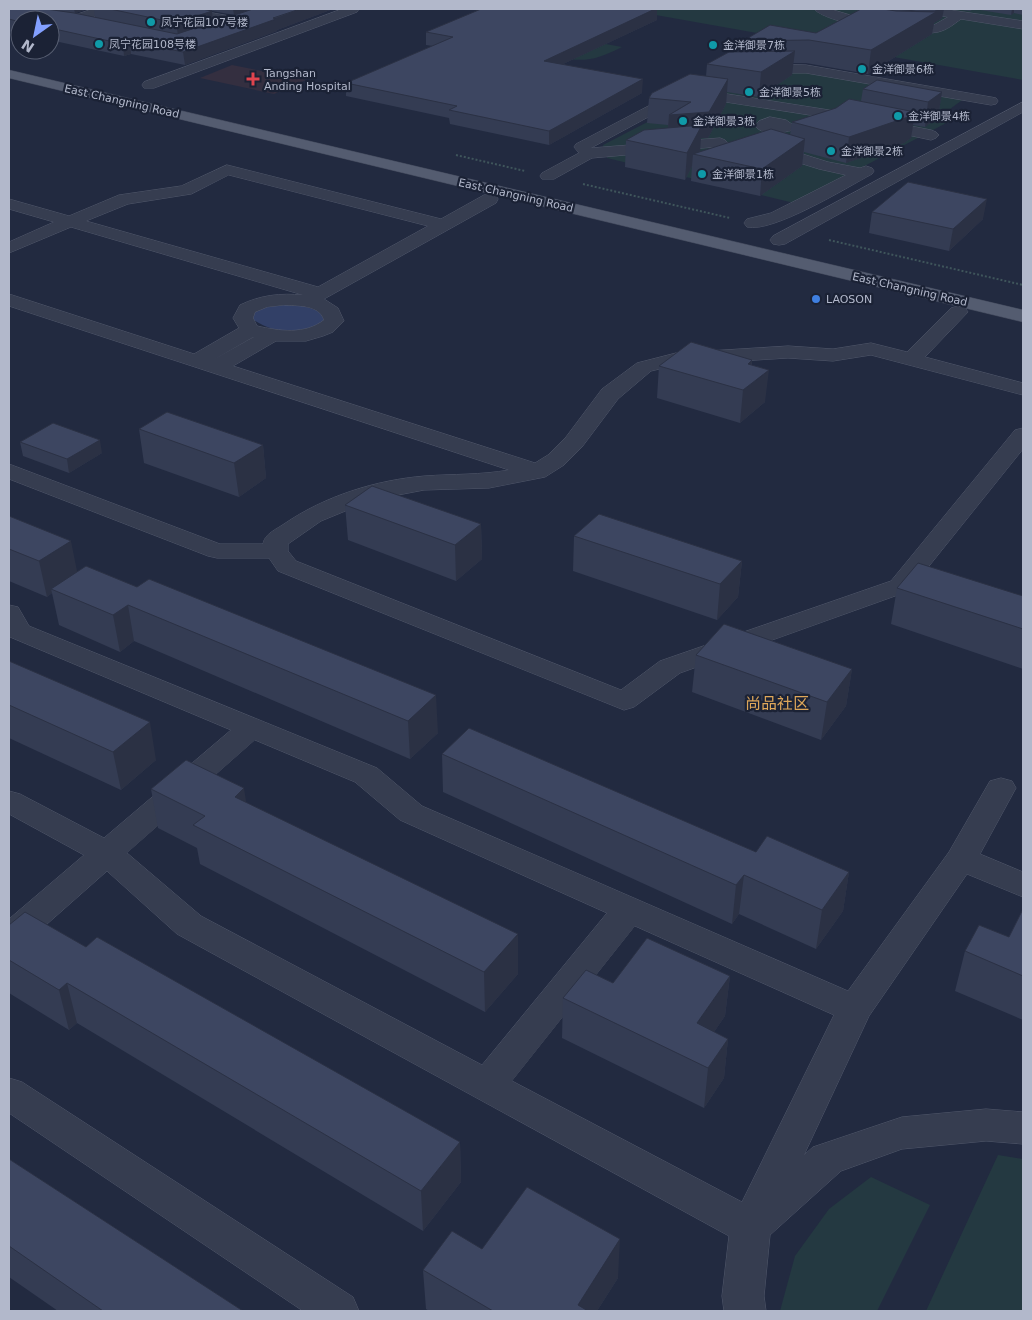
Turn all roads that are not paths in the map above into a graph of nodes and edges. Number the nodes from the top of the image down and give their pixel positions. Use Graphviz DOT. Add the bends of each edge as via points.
graph roads {
  1 [pos="9,9"];
  2 [pos="103,9"];
  3 [pos="174,9"];
  4 [pos="353,9"];
  5 [pos="820,9"];
  6 [pos="922,9"];
  7 [pos="959,15"];
  8 [pos="76,19"];
  9 [pos="104,25"];
  10 [pos="1023,25"];
  11 [pos="207,31"];
  12 [pos="9,61"];
  13 [pos="740,70"];
  14 [pos="9,74"];
  15 [pos="709,78"];
  16 [pos="150,85"];
  17 [pos="686,91"];
  18 [pos="817,95"];
  19 [pos="1023,106"];
  20 [pos="786,107"];
  21 [pos="970,115"];
  22 [pos="946,127"];
  23 [pos="771,130"];
  24 [pos="931,135"];
  25 [pos="914,145"];
  26 [pos="741,147"];
  27 [pos="588,154"];
  28 [pos="879,164"];
  29 [pos="862,173"];
  30 [pos="553,182"];
  31 [pos="9,204"];
  32 [pos="70,222"];
  33 [pos="444,225"];
  34 [pos="747,227"];
  35 [pos="779,240"];
  36 [pos="798,244"];
  37 [pos="9,248"];
  38 [pos="318,298"];
  39 [pos="9,300"];
  40 [pos="958,312"];
  41 [pos="1023,316"];
  42 [pos="250,330"];
  43 [pos="270,336"];
  44 [pos="912,360"];
  45 [pos="206,364"];
  46 [pos="1023,389"];
  47 [pos="1023,435"];
  48 [pos="9,471"];
  49 [pos="537,472"];
  50 [pos="276,551"];
  51 [pos="12,628"];
  52 [pos="250,728"];
  53 [pos="1001,788"];
  54 [pos="9,801"];
  55 [pos="107,852"];
  56 [pos="961,859"];
  57 [pos="1023,885"];
  58 [pos="630,909"];
  59 [pos="9,938"];
  60 [pos="855,1009"];
  61 [pos="487,1085"];
  62 [pos="9,1093"];
  63 [pos="1023,1128"];
  64 [pos="750,1227"];
  65 [pos="338,1311"];
  66 [pos="745,1311"];
  1 -- 8 [label="street"];
  2 -- 8 [label="street"];
  3 -- 11 [label="street" via="239,19"];
  4 -- 16 [label="street"];
  5 -- 7 [label="street" via="844,18 922,30 937,29"];
  6 -- 7 [label="street"];
  7 -- 10 [label="street"];
  8 -- 9 [label="street"];
  12 -- 30 [label="main road, East Changning Road"];
  13 -- 21 [label="street" via="806,69 991,101"];
  14 -- 41 [label="main road, East Changning Road"];
  15 -- 17 [label="street"];
  17 -- 20 [label="street"];
  17 -- 27 [label="street" via="582,147"];
  18 -- 20 [label="street" via="811,102"];
  19 -- 35 [label="street"];
  20 -- 24 [label="street" via="830,108"];
  22 -- 24 [label="street"];
  23 -- 26 [label="street" via="755,138 765,143"];
  24 -- 25 [label="street"];
  26 -- 27 [label="street"];
  26 -- 29 [label="street"];
  27 -- 30 [label="street"];
  28 -- 29 [label="street"];
  29 -- 34 [label="street" via="777,217"];
  31 -- 32 [label="street"];
  32 -- 33 [label="street" via="125,199 185,190 227,170"];
  32 -- 37 [label="street"];
  32 -- 38 [label="street"];
  33 -- 38 [label="street"];
  33 -- 38 [label="street" via="498,201 333,298"];
  34 -- 35 [label="main road"];
  35 -- 36 [label="main road"];
  38 -- 42 [label="street" via="262,302 247,308 243,318"];
  38 -- 43 [label="street" via="332,312 334,322 327,329 302,335"];
  39 -- 45 [label="street"];
  40 -- 44 [label="street"];
  42 -- 43 [label="street"];
  42 -- 45 [label="street"];
  43 -- 45 [label="street"];
  44 -- 46 [label="street"];
  44 -- 49 [label="street" via="871,349 833,355 788,352 712,355 644,367 610,394 574,442 556,460"];
  45 -- 49 [label="street"];
  47 -- 50 [label="street" via="900,586 670,667 624,702 287,566"];
  48 -- 50 [label="street" via="217,551"];
  49 -- 50 [label="street" via="489,481 424,483 366,494 312,516 275,541"];
  51 -- 52 [label="street"];
  52 -- 55 [label="street"];
  52 -- 58 [label="street" via="366,775 411,813"];
  53 -- 56 [label="street"];
  54 -- 55 [label="street"];
  55 -- 59 [label="street"];
  55 -- 61 [label="street" via="189,925"];
  56 -- 57 [label="street"];
  56 -- 60 [label="street"];
  58 -- 60 [label="street"];
  58 -- 61 [label="street"];
  60 -- 64 [label="street"];
  61 -- 64 [label="street"];
  62 -- 65 [label="street"];
  63 -- 64 [label="street" via="986,1125 902,1133 827,1160"];
  64 -- 66 [label="street" via="743,1296"];
}
